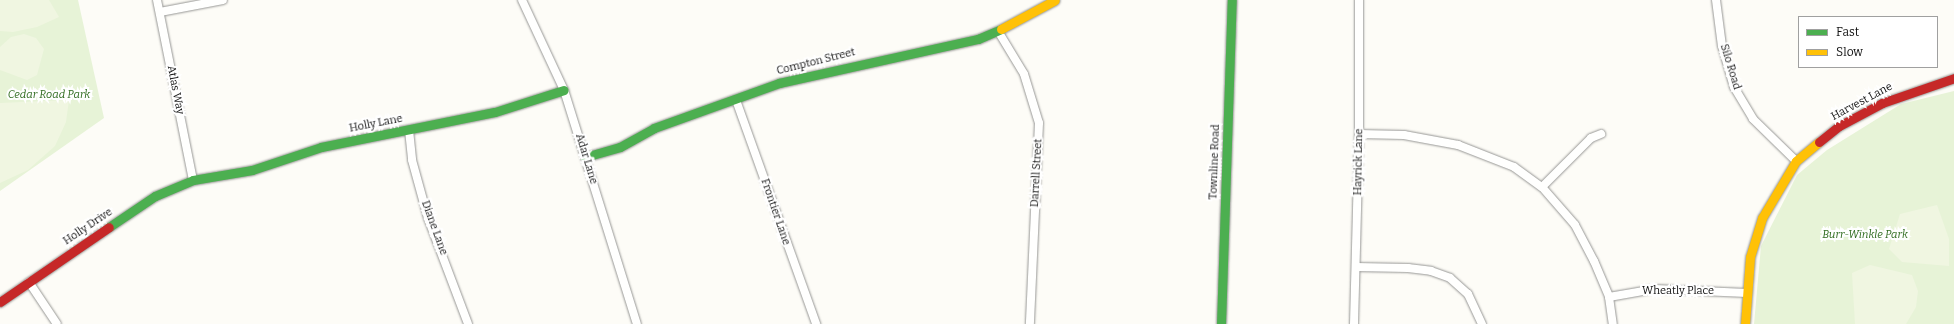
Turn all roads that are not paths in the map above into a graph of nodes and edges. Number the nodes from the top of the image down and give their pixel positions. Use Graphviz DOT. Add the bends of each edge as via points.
graph roads {
  1 [pos="157,0"];
  2 [pos="224,0"];
  3 [pos="522,0"];
  4 [pos="1055,0"];
  5 [pos="1232,0"];
  6 [pos="1359,0"];
  7 [pos="1716,0"];
  8 [pos="160,12"];
  9 [pos="998,31"];
  10 [pos="1954,78"];
  11 [pos="564,90"];
  12 [pos="736,100"];
  13 [pos="409,130"];
  14 [pos="1360,134"];
  15 [pos="1600,134"];
  16 [pos="585,157"];
  17 [pos="1796,161"];
  18 [pos="193,180"];
  19 [pos="1542,187"];
  20 [pos="1356,267"];
  21 [pos="29,282"];
  22 [pos="1747,293"];
  23 [pos="1609,297"];
  24 [pos="0,302"];
  25 [pos="57,324"];
  26 [pos="468,324"];
  27 [pos="637,324"];
  28 [pos="816,324"];
  29 [pos="1030,324"];
  30 [pos="1221,324"];
  31 [pos="1354,324"];
  32 [pos="1482,324"];
  33 [pos="1612,324"];
  34 [pos="1746,324"];
  1 -- 8 [label="street, Atlas Way"];
  2 -- 8 [label="street"];
  3 -- 11 [label="street, Adar Lane"];
  4 -- 9 [label="street, Compton Street"];
  5 -- 30 [label="street, Townline Road"];
  6 -- 14 [label="street, Hayrick Lane"];
  7 -- 17 [label="street, Silo Road" via="1722,46 1734,87 1753,119"];
  8 -- 18 [label="street, Atlas Way"];
  9 -- 12 [label="street, Compton Street" via="978,39 814,73"];
  9 -- 29 [label="street, Darrell Street" via="1024,74 1039,122"];
  10 -- 17 [label="street, Harvest Lane" via="1882,103 1839,126"];
  11 -- 13 [label="street, Holly Lane" via="502,110"];
  11 -- 16 [label="street, Adar Lane"];
  12 -- 16 [label="street, Compton Street" via="654,128 614,149"];
  12 -- 28 [label="street, Frontier Lane"];
  13 -- 18 [label="street, Holly Lane" via="321,147 252,170"];
  13 -- 26 [label="street, Diane Lane" via="412,160 428,218"];
  14 -- 19 [label="street" via="1404,135 1458,144 1514,167"];
  14 -- 20 [label="street, Hayrick Lane"];
  15 -- 19 [label="street" via="1591,138"];
  16 -- 27 [label="street, Adar Lane"];
  17 -- 22 [label="street, Harvest Lane" via="1762,218 1750,257"];
  18 -- 21 [label="street, Holly Drive" via="155,196"];
  19 -- 23 [label="street" via="1575,225"];
  20 -- 31 [label="street, Hayrick Lane"];
  20 -- 32 [label="street" via="1408,268 1431,271 1450,278 1468,294"];
  21 -- 24 [label="street, Holly Drive"];
  21 -- 25 [label="street"];
  22 -- 23 [label="street, Wheatly Place" via="1655,289"];
  22 -- 34 [label="street, Harvest Lane"];
  23 -- 33 [label="street"];
}
